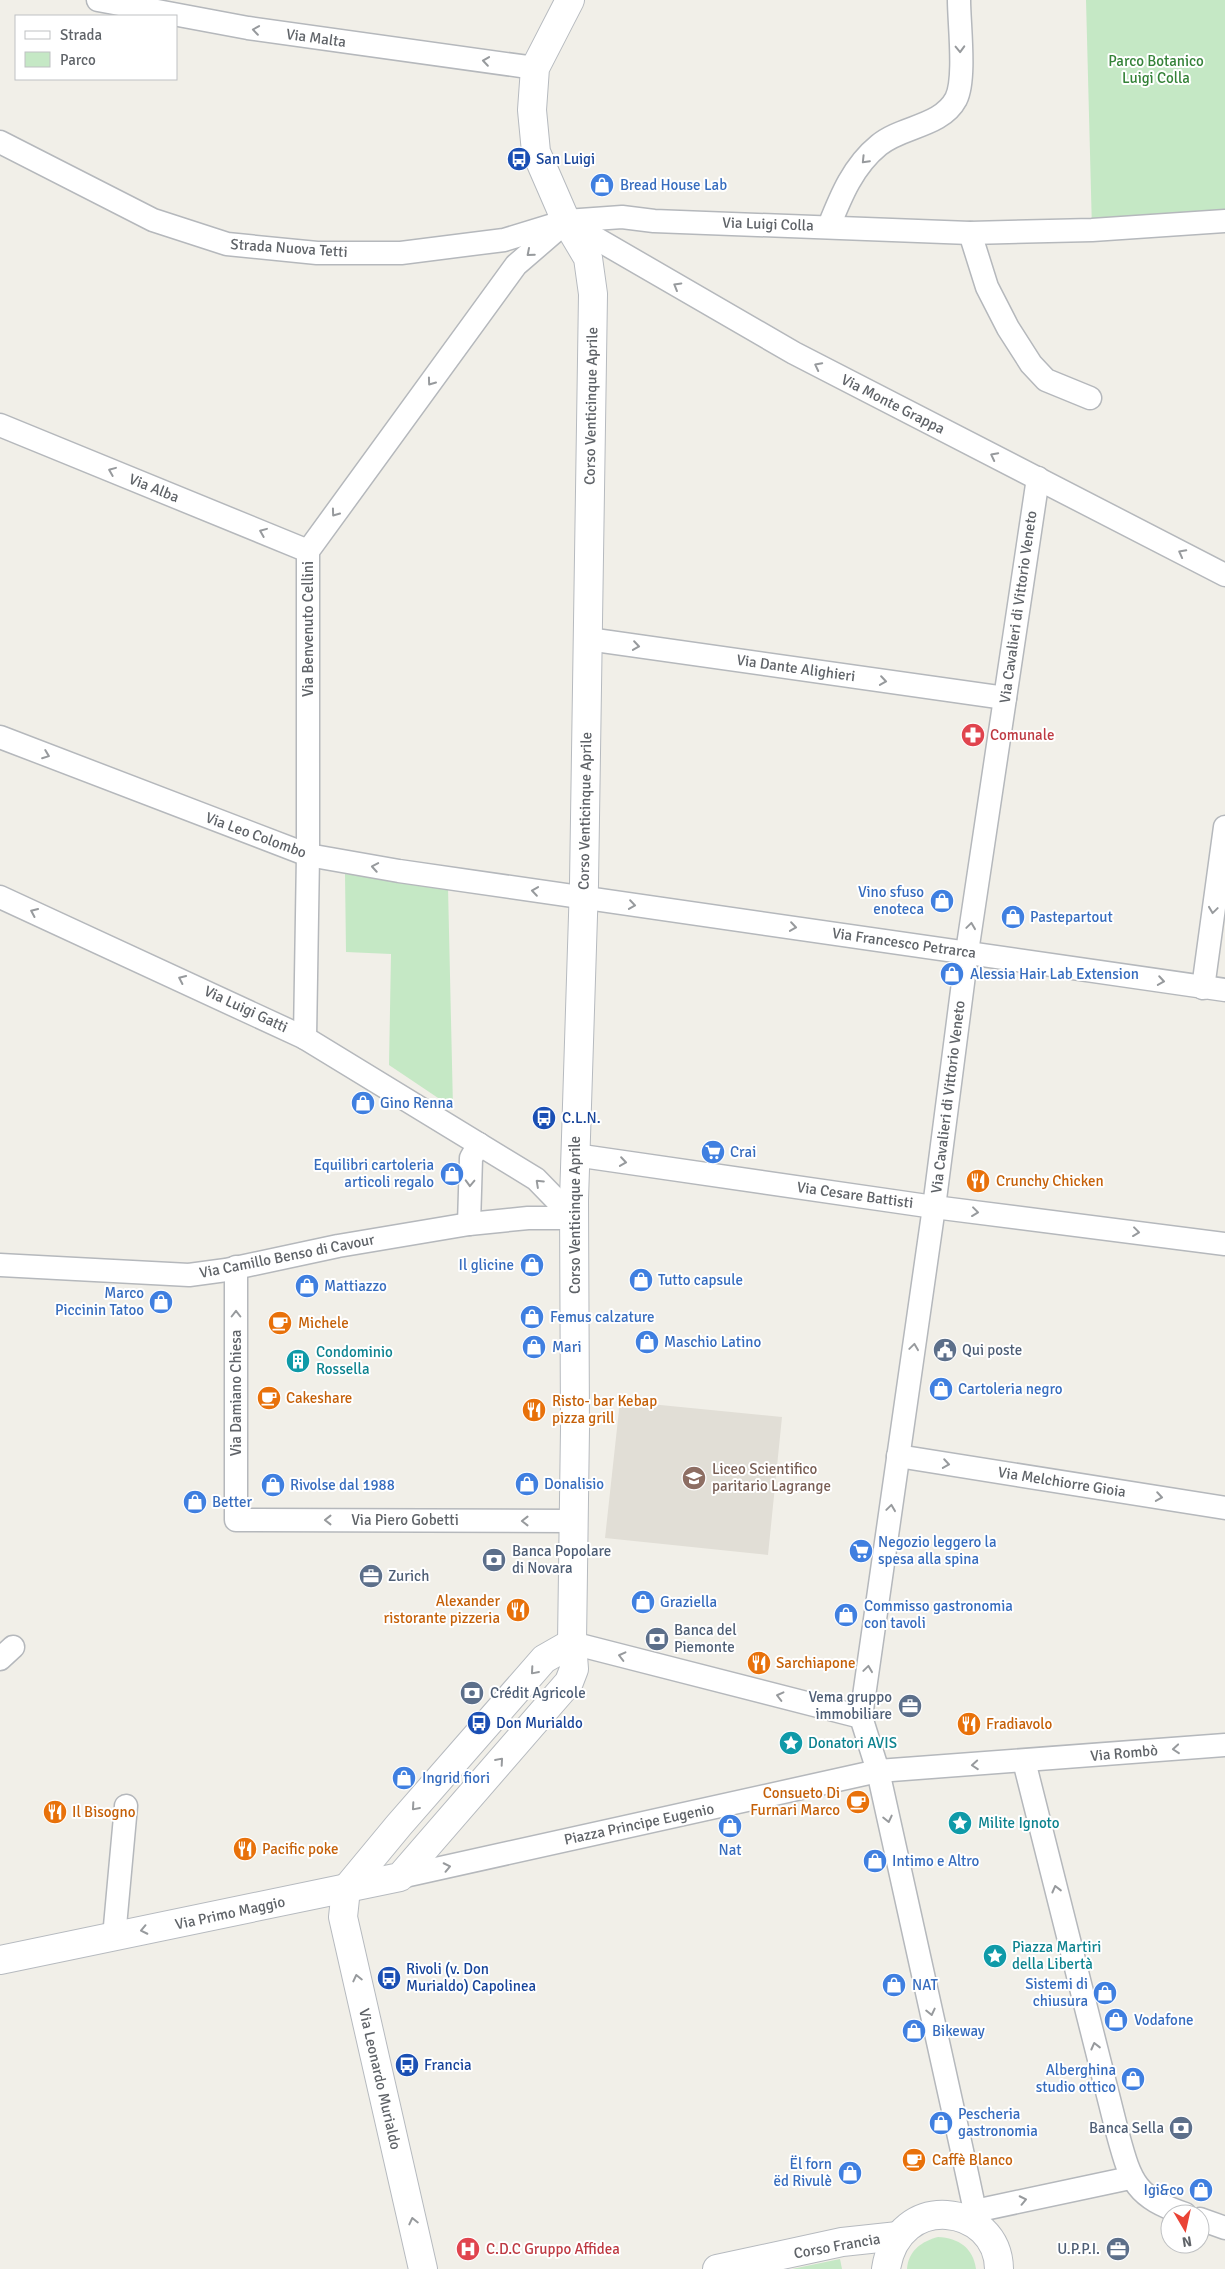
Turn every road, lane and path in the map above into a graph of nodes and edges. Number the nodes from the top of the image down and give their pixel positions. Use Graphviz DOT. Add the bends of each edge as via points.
graph roads {
  1 [pos="98,0"];
  2 [pos="570,0"];
  3 [pos="959,0"];
  4 [pos="535,68"];
  5 [pos="0,142"];
  6 [pos="566,221"];
  7 [pos="1225,221"];
  8 [pos="829,226"];
  9 [pos="970,233"];
  10 [pos="1090,398"];
  11 [pos="0,424"];
  12 [pos="1038,478"];
  13 [pos="308,551"];
  14 [pos="1225,575"];
  15 [pos="588,639"];
  16 [pos="1005,698"];
  17 [pos="0,738"];
  18 [pos="1225,827"];
  19 [pos="308,855"];
  20 [pos="0,897"];
  21 [pos="584,898"];
  22 [pos="967,952"];
  23 [pos="1203,988"];
  24 [pos="1225,990"];
  25 [pos="305,1038"];
  26 [pos="472,1140"];
  27 [pos="575,1154"];
  28 [pos="934,1207"];
  29 [pos="574,1218"];
  30 [pos="469,1224"];
  31 [pos="1225,1244"];
  32 [pos="0,1265"];
  33 [pos="236,1267"];
  34 [pos="898,1456"];
  35 [pos="1225,1508"];
  36 [pos="236,1520"];
  37 [pos="574,1521"];
  38 [pos="572,1643"];
  39 [pos="861,1717"];
  40 [pos="1225,1745"];
  41 [pos="1024,1761"];
  42 [pos="878,1771"];
  43 [pos="126,1806"];
  44 [pos="400,1877"];
  45 [pos="346,1889"];
  46 [pos="114,1937"];
  47 [pos="0,1960"];
  48 [pos="1130,2178"];
  49 [pos="1160,2205"];
  50 [pos="973,2216"];
  51 [pos="1210,2223"];
  52 [pos="1225,2228"];
  53 [pos="898,2236"];
  54 [pos="423,2269"];
  55 [pos="717,2269"];
  56 [pos="886,2269"];
  57 [pos="999,2269"];
  4 -- 1 [label="street, Via Malta, one-way" via="248,28"];
  2 -- 4 [label="street, Corso Venticinque Aprile"];
  3 -- 8 [label="street, one-way" via="961,78 956,98 947,111 879,145 858,166 842,191"];
  4 -- 6 [label="street, Corso Venticinque Aprile" via="532,110 536,152"];
  5 -- 6 [label="street, Strada Nuova Tetti" via="153,220 227,244 317,253 401,253 504,240"];
  6 -- 8 [label="street, Via Luigi Colla" via="622,218"];
  12 -- 6 [label="street, Via Monte Grappa, one-way" via="794,353"];
  6 -- 13 [label="street, Via Benvenuto Cellini, one-way" via="516,265"];
  6 -- 15 [label="street, Corso Venticinque Aprile" via="588,258 593,294"];
  7 -- 9 [label="street, Via Luigi Colla" via="1092,230"];
  8 -- 9 [label="street, Via Luigi Colla"];
  9 -- 10 [label="street" via="987,287 1031,364 1046,380"];
  13 -- 11 [label="street, Via Alba, one-way"];
  14 -- 12 [label="street, Via Monte Grappa, one-way"];
  12 -- 16 [label="street, Via Cavalieri di Vittorio Veneto"];
  13 -- 19 [label="street, Via Benvenuto Cellini"];
  15 -- 16 [label="street, Via Dante Alighieri, one-way"];
  15 -- 21 [label="street, Corso Venticinque Aprile"];
  22 -- 16 [label="street, Via Cavalieri di Vittorio Veneto, one-way"];
  17 -- 19 [label="street, Via Leo Colombo, one-way"];
  18 -- 23 [label="street, one-way"];
  21 -- 19 [label="street, Via Leo Colombo, one-way"];
  19 -- 25 [label="street, Via Benvenuto Cellini"];
  25 -- 20 [label="street, Via Luigi Gatti, one-way"];
  21 -- 22 [label="street, Via Francesco Petrarca, one-way"];
  21 -- 27 [label="street, Corso Venticinque Aprile"];
  22 -- 23 [label="street, Via Francesco Petrarca, one-way"];
  22 -- 28 [label="street, Via Cavalieri di Vittorio Veneto"];
  23 -- 24 [label="street, Via Francesco Petrarca"];
  25 -- 26 [label="street, Via Luigi Gatti"];
  29 -- 26 [label="street, Via Luigi Gatti, one-way" via="536,1179"];
  26 -- 30 [label="street, one-way"];
  27 -- 28 [label="street, Via Cesare Battisti, one-way"];
  27 -- 29 [label="street, Corso Venticinque Aprile"];
  28 -- 31 [label="street, Via Cesare Battisti, one-way"];
  34 -- 28 [label="street, Via Cavalieri di Vittorio Veneto, one-way"];
  29 -- 30 [label="street, Via Camillo Benso di Cavour" via="528,1218"];
  29 -- 37 [label="street, Corso Venticinque Aprile"];
  30 -- 33 [label="street, Via Camillo Benso di Cavour"];
  32 -- 33 [label="street, Via Camillo Benso di Cavour" via="188,1275"];
  36 -- 33 [label="street, Via Damiano Chiesa, one-way"];
  34 -- 35 [label="street, Via Melchiorre Gioia, one-way"];
  39 -- 34 [label="street, Via Cavalieri di Vittorio Veneto, one-way"];
  37 -- 36 [label="street, Via Piero Gobetti, one-way"];
  37 -- 38 [label="street, Corso Venticinque Aprile"];
  39 -- 38 [label="street, one-way"];
  44 -- 38 [label="street, one-way" via="569,1682 574,1669"];
  38 -- 45 [label="street, one-way" via="544,1659"];
  39 -- 42 [label="street"];
  40 -- 41 [label="street, Via Rombò, one-way"];
  41 -- 42 [label="street, one-way"];
  48 -- 41 [label="street, one-way"];
  44 -- 42 [label="street, Piazza Principe Eugenio, one-way"];
  42 -- 50 [label="street, one-way"];
  43 -- 46 [label="street"];
  44 -- 45 [label="street, Piazza Principe Eugenio"];
  45 -- 46 [label="street, Via Primo Maggio, one-way"];
  54 -- 45 [label="street, Via Leonardo Murialdo, one-way" via="343,1917"];
  46 -- 47 [label="street, Via Primo Maggio"];
  48 -- 49 [label="street" via="1144,2194"];
  50 -- 48 [label="street, one-way"];
  50 -- 53 [label="street" via="934,2215 918,2220"];
  50 -- 57 [label="street" via="994,2249"];
  51 -- 52 [label="street"];
  53 -- 55 [label="street, Corso Francia" via="842,2242"];
  53 -- 56 [label="street" via="888,2253"];
}
